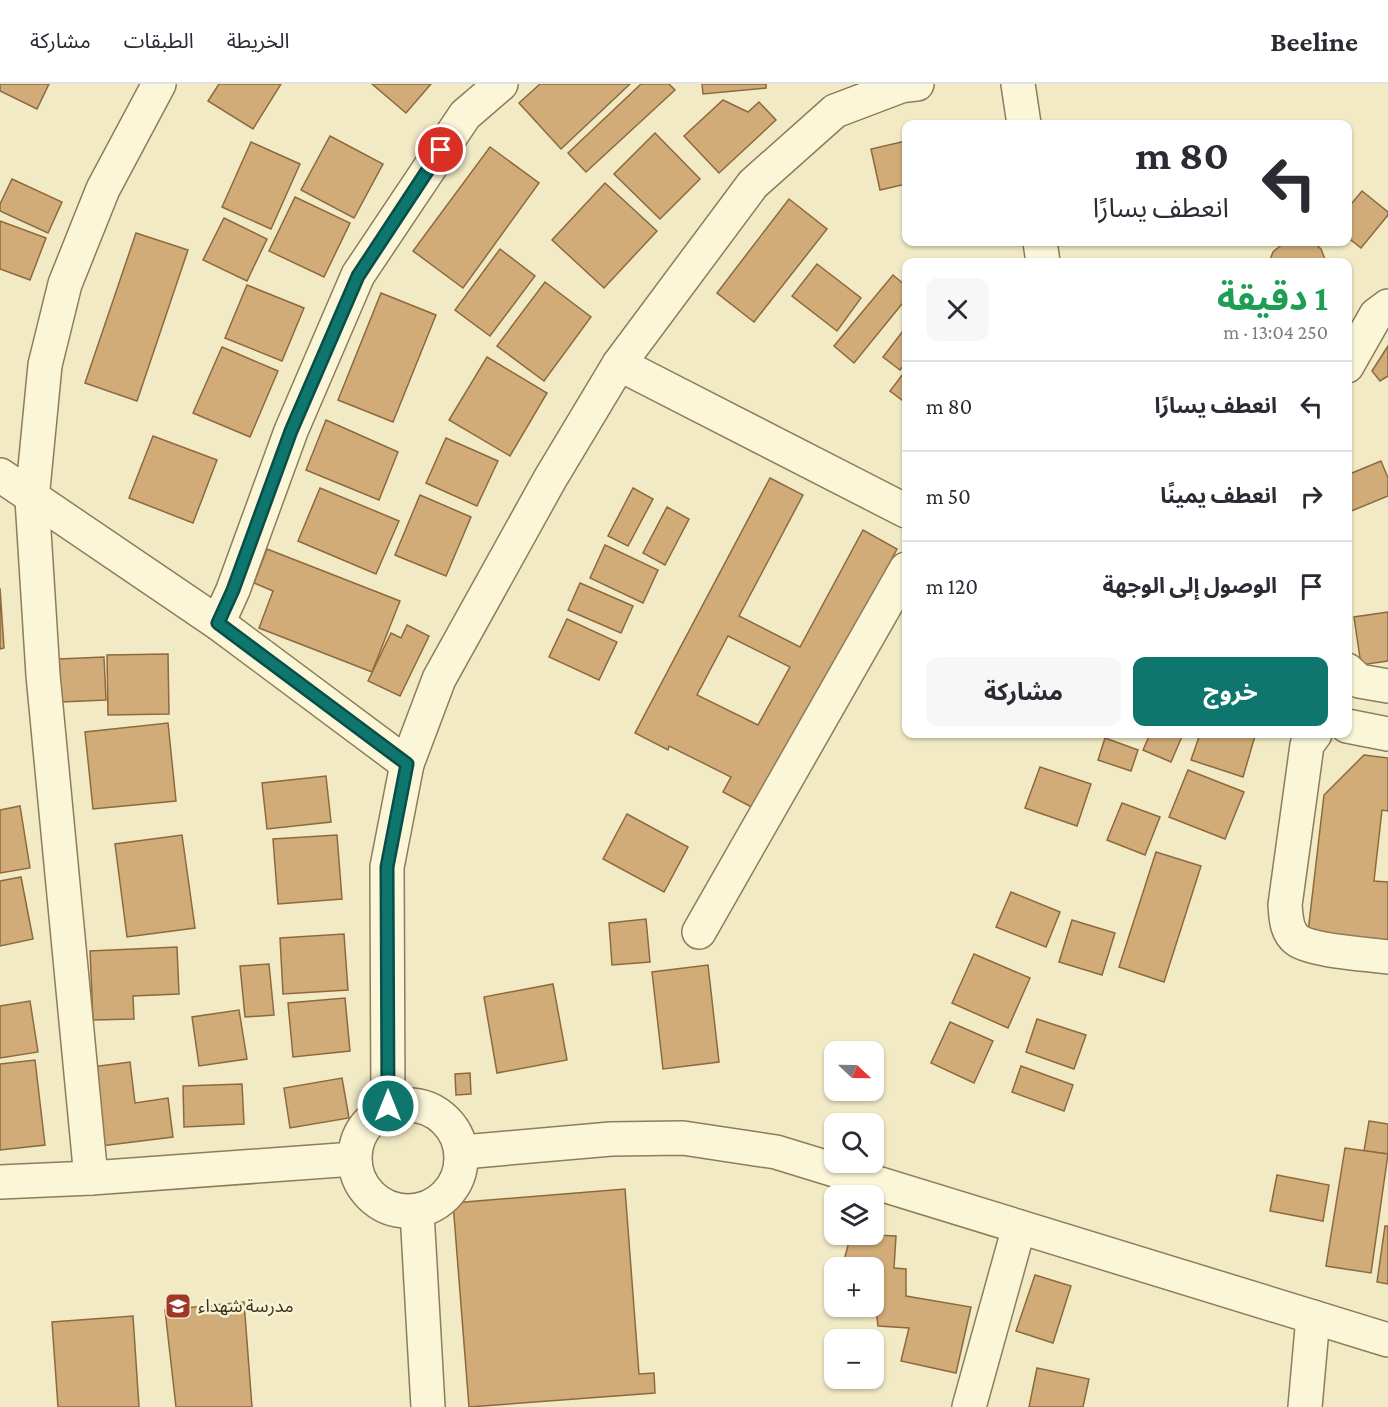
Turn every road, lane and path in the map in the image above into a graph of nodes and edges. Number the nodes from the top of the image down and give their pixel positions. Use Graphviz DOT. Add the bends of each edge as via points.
graph roads {
  1 [pos="159,84"];
  2 [pos="501,84"];
  3 [pos="917,84"];
  4 [pos="1018,84"];
  5 [pos="832,98"];
  6 [pos="1023,120"];
  7 [pos="1388,306"];
  8 [pos="1352,357"];
  9 [pos="619,364"];
  10 [pos="0,475"];
  11 [pos="32,499"];
  12 [pos="901,515"];
  13 [pos="902,577"];
  14 [pos="218,623"];
  15 [pos="1352,675"];
  16 [pos="1388,686"];
  17 [pos="1352,727"];
  18 [pos="1388,734"];
  19 [pos="1312,738"];
  20 [pos="407,764"];
  21 [pos="699,932"];
  22 [pos="1388,957"];
  23 [pos="388,1106"];
  24 [pos="463,1152"];
  25 [pos="354,1159"];
  26 [pos="91,1178"];
  27 [pos="0,1182"];
  28 [pos="417,1212"];
  29 [pos="1019,1227"];
  30 [pos="1313,1317"];
  31 [pos="1388,1340"];
  32 [pos="428,1407"];
  33 [pos="969,1407"];
  34 [pos="1305,1407"];
  1 -- 11 [label="street" via="102,189 65,284 45,365"];
  2 -- 14 [label="street" via="465,115 358,276 291,431"];
  3 -- 5 [label="street"];
  4 -- 6 [label="street"];
  5 -- 9 [label="street" via="753,184"];
  7 -- 8 [label="street" via="1376,315"];
  9 -- 12 [label="street"];
  9 -- 20 [label="street" via="438,679"];
  10 -- 11 [label="street"];
  11 -- 14 [label="street"];
  11 -- 26 [label="street" via="44,675"];
  13 -- 21 [label="street"];
  14 -- 20 [label="street"];
  15 -- 16 [label="street" via="1359,681"];
  17 -- 18 [label="street"];
  19 -- 22 [label="street" via="1307,745 1285,905 1287,925 1296,940 1315,947"];
  20 -- 23 [label="street" via="387,867"];
  23 -- 24 [label="street" via="421,1104 450,1122"];
  23 -- 25 [label="street" via="362,1127"];
  24 -- 28 [label="street" via="459,1179 442,1201"];
  24 -- 29 [label="street" via="611,1139 683,1138 776,1152"];
  25 -- 26 [label="street"];
  25 -- 28 [label="street" via="363,1189 387,1208"];
  26 -- 27 [label="street"];
  28 -- 32 [label="street"];
  29 -- 30 [label="street"];
  29 -- 33 [label="street"];
  30 -- 31 [label="street"];
  30 -- 34 [label="street"];
}
